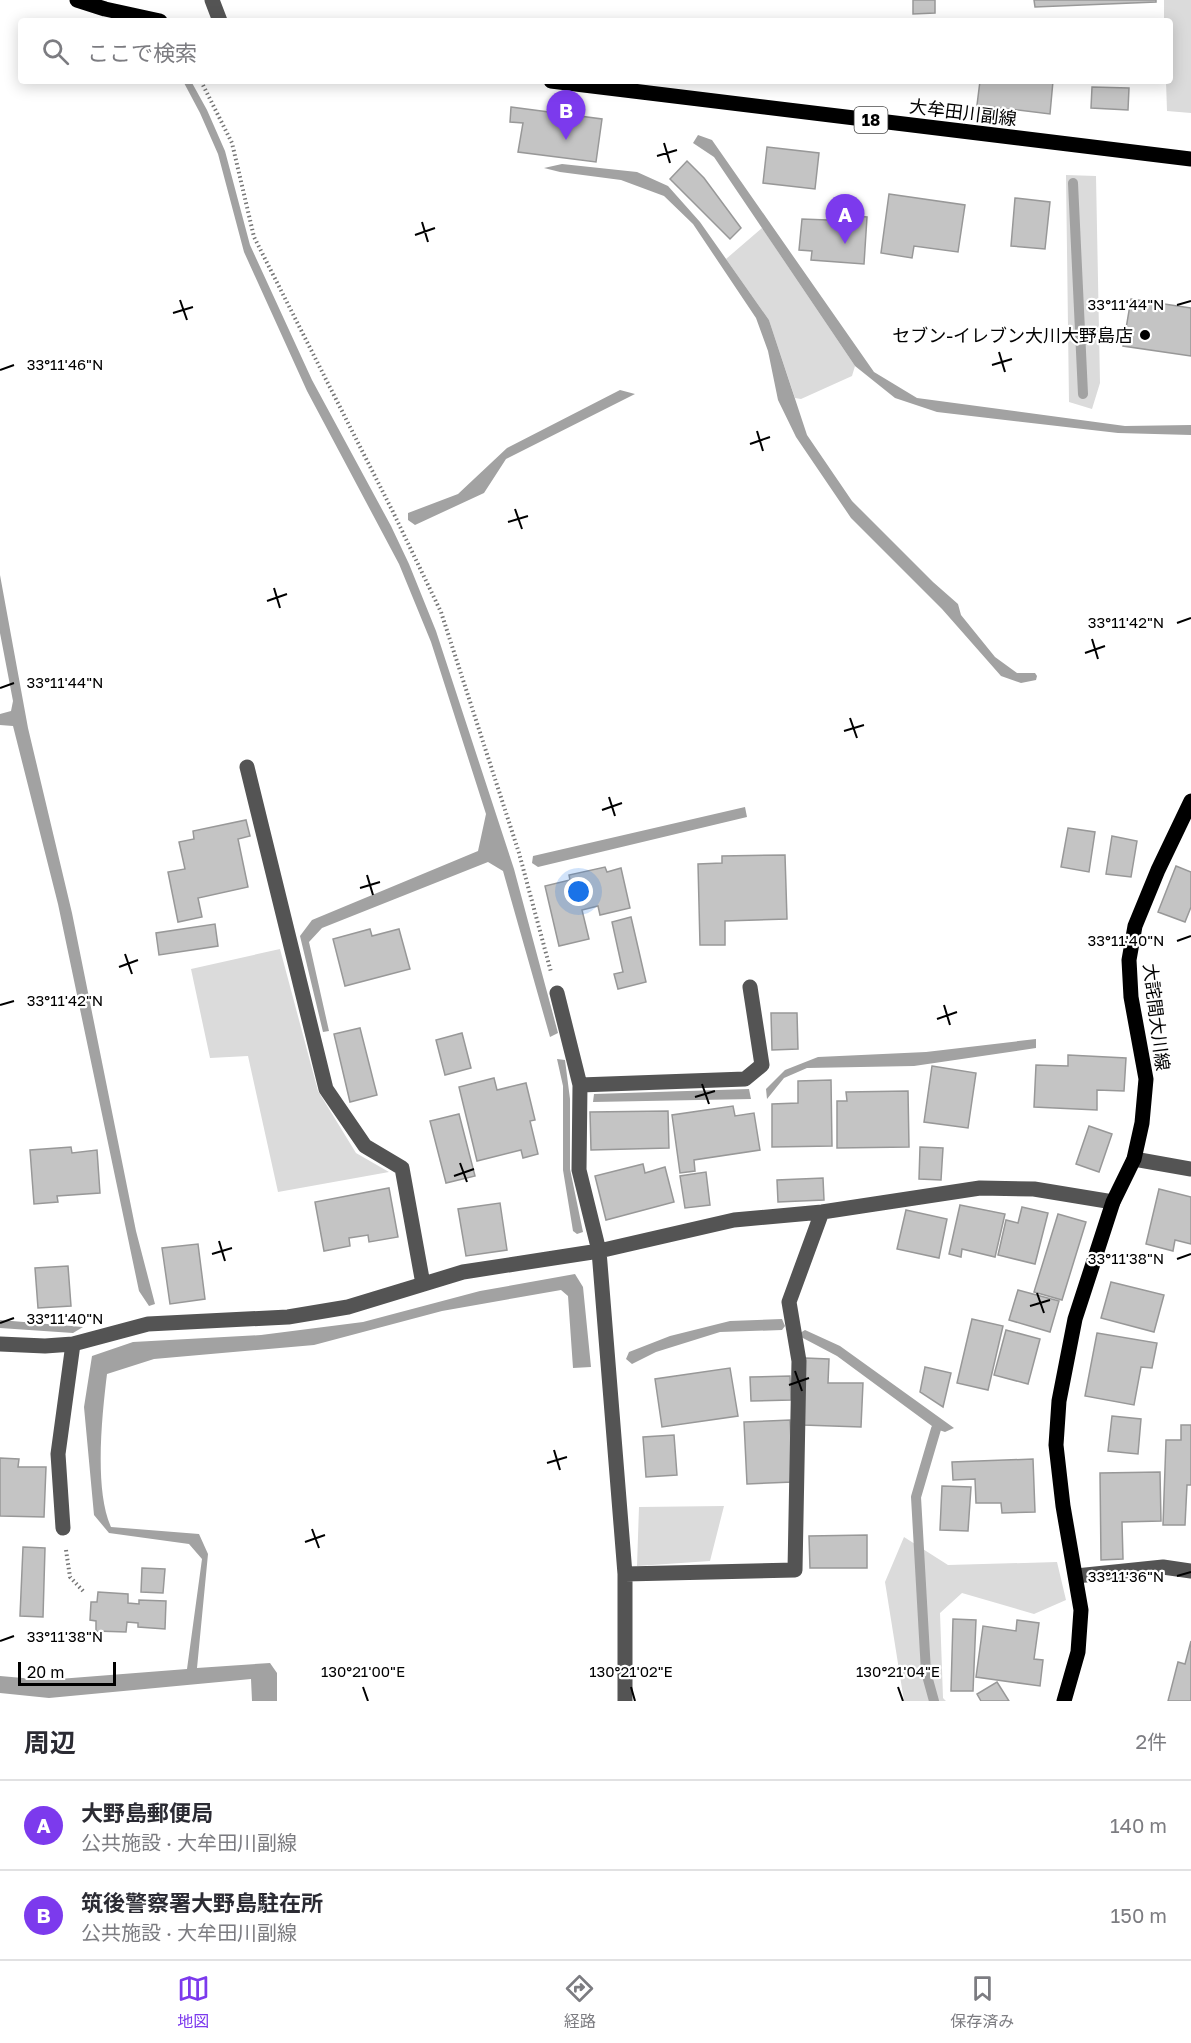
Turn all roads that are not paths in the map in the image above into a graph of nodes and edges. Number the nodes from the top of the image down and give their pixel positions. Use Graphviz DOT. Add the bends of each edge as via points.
graph roads {
  1 [pos="77,0"];
  2 [pos="212,0"];
  3 [pos="146,18"];
  4 [pos="219,18"];
  5 [pos="576,84"];
  6 [pos="1191,159"];
  7 [pos="247,767"];
  8 [pos="1191,801"];
  9 [pos="750,987"];
  10 [pos="557,993"];
  11 [pos="580,1085"];
  12 [pos="1134,1159"];
  13 [pos="1191,1169"];
  14 [pos="1113,1202"];
  15 [pos="822,1212"];
  16 [pos="599,1251"];
  17 [pos="423,1284"];
  18 [pos="0,1344"];
  19 [pos="73,1344"];
  20 [pos="63,1528"];
  21 [pos="1191,1571"];
  22 [pos="625,1574"];
  23 [pos="1076,1575"];
  24 [pos="625,1701"];
  25 [pos="1064,1701"];
  1 -- 3 [label="main road"];
  2 -- 4 [label="street"];
  5 -- 6 [label="main road, 大牟田川副線 / 18"];
  7 -- 17 [label="street" via="326,1089 365,1146 402,1168"];
  8 -- 12 [label="main road, 大詫間大川線" via="1135,926 1129,960 1131,997 1146,1079"];
  9 -- 11 [label="street" via="762,1065 745,1079"];
  10 -- 11 [label="street"];
  11 -- 16 [label="street" via="579,1170"];
  12 -- 13 [label="street"];
  12 -- 14 [label="main road, 大詫間大川線"];
  14 -- 15 [label="street" via="1034,1189 980,1188"];
  14 -- 23 [label="main road, 大詫間大川線" via="1075,1318 1059,1401 1056,1445"];
  15 -- 16 [label="street" via="734,1220"];
  15 -- 22 [label="street" via="789,1302 799,1361 795,1570"];
  16 -- 17 [label="street" via="463,1272"];
  16 -- 22 [label="street"];
  17 -- 19 [label="street" via="348,1307 288,1317 148,1324"];
  18 -- 19 [label="street"];
  19 -- 20 [label="street" via="58,1454"];
  21 -- 23 [label="street" via="1162,1568"];
  22 -- 24 [label="street"];
  23 -- 25 [label="main road, 大詫間大川線" via="1081,1610 1078,1652"];
}
